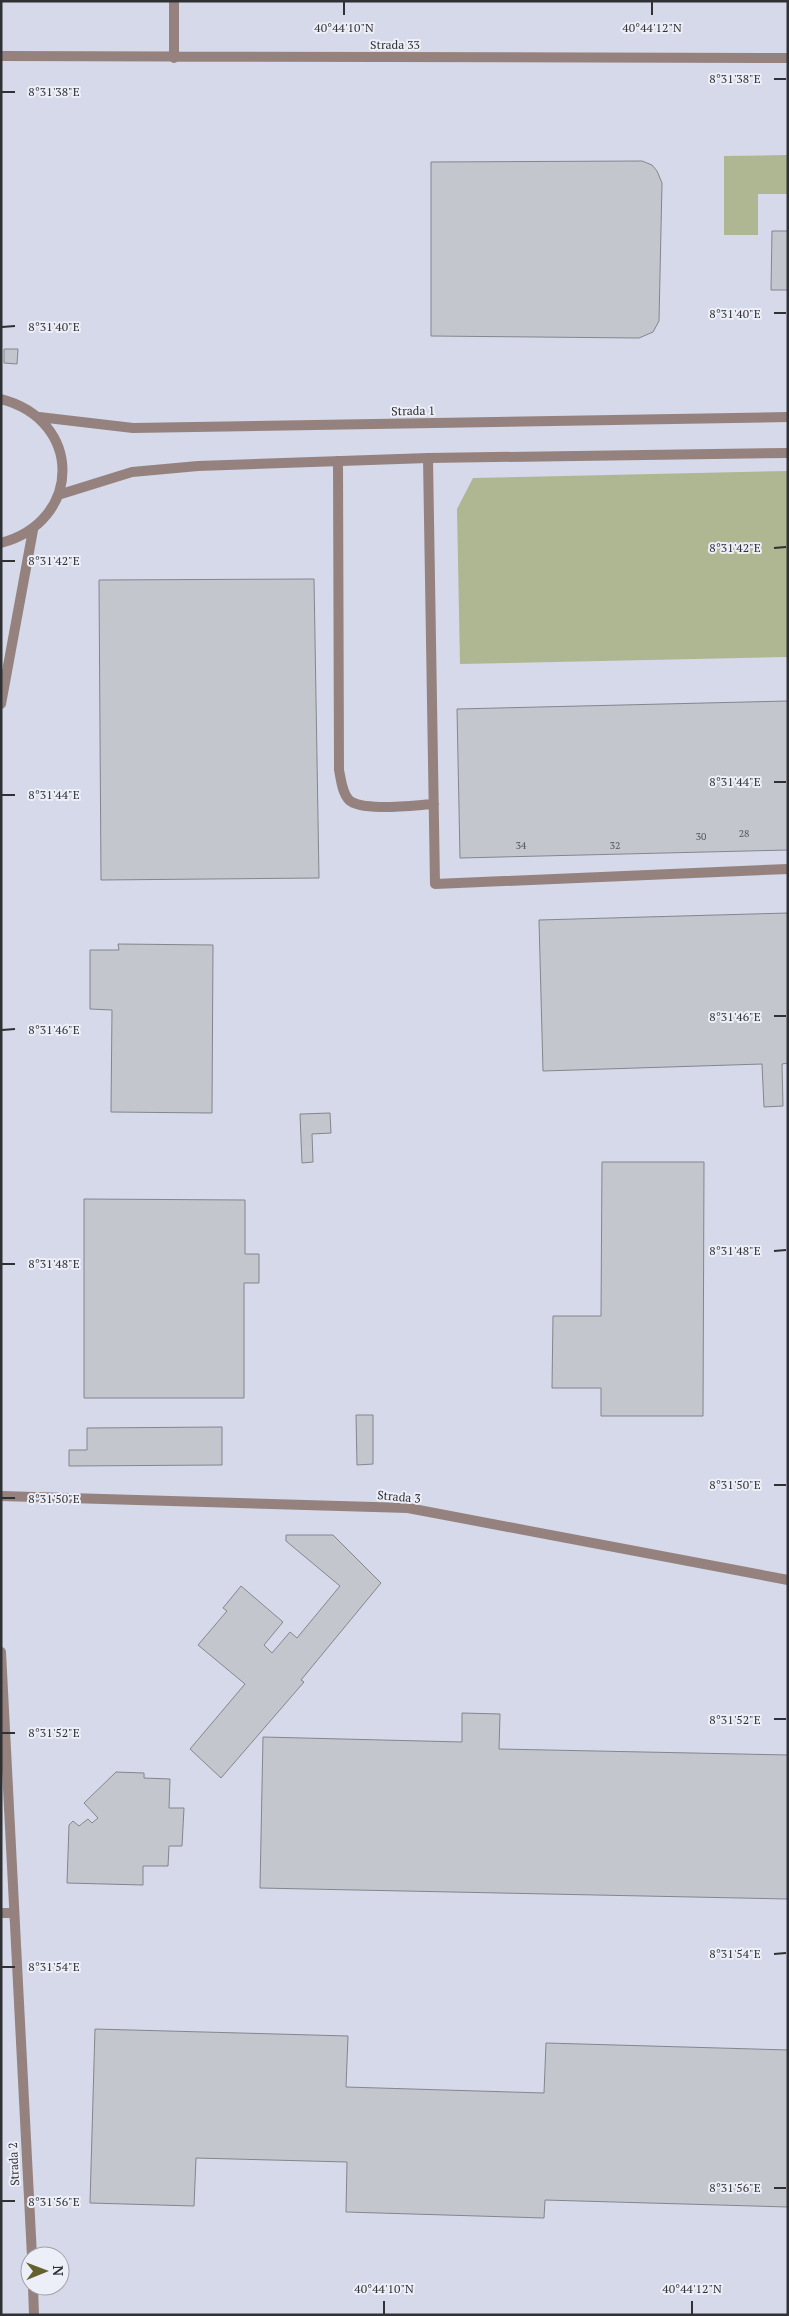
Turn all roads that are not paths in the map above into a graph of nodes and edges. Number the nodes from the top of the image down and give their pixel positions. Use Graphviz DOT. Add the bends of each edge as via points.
graph roads {
  1 [pos="174,1"];
  2 [pos="1,56"];
  3 [pos="174,58"];
  4 [pos="788,58"];
  5 [pos="1,399"];
  6 [pos="39,417"];
  7 [pos="788,418"];
  8 [pos="788,453"];
  9 [pos="428,458"];
  10 [pos="338,461"];
  11 [pos="58,495"];
  12 [pos="33,530"];
  13 [pos="1,542"];
  14 [pos="1,704"];
  15 [pos="434,804"];
  16 [pos="788,870"];
  17 [pos="1,1496"];
  18 [pos="788,1580"];
  19 [pos="1,1652"];
  20 [pos="1,1913"];
  21 [pos="14,1913"];
  22 [pos="31,2246"];
  23 [pos="33,2296"];
  24 [pos="34,2315"];
  1 -- 3 [label="street"];
  2 -- 3 [label="street, Strada 33"];
  3 -- 4 [label="street, Strada 33"];
  5 -- 6 [label="street" via="28,408"];
  6 -- 7 [label="street, Strada 1" via="133,428"];
  6 -- 11 [label="street" via="60,454 62,482"];
  8 -- 9 [label="street"];
  9 -- 10 [label="street"];
  9 -- 15 [label="street"];
  10 -- 11 [label="street" via="132,472"];
  10 -- 15 [label="street" via="341,784 348,799 359,805"];
  11 -- 12 [label="street" via="44,520"];
  12 -- 13 [label="street"];
  12 -- 14 [label="street"];
  15 -- 16 [label="street" via="435,884"];
  17 -- 18 [label="street, Strada 3" via="408,1508"];
  19 -- 21 [label="street, Strada 2"];
  20 -- 21 [label="street"];
  21 -- 22 [label="street, Strada 2"];
  23 -- 24 [label="street"];
}
